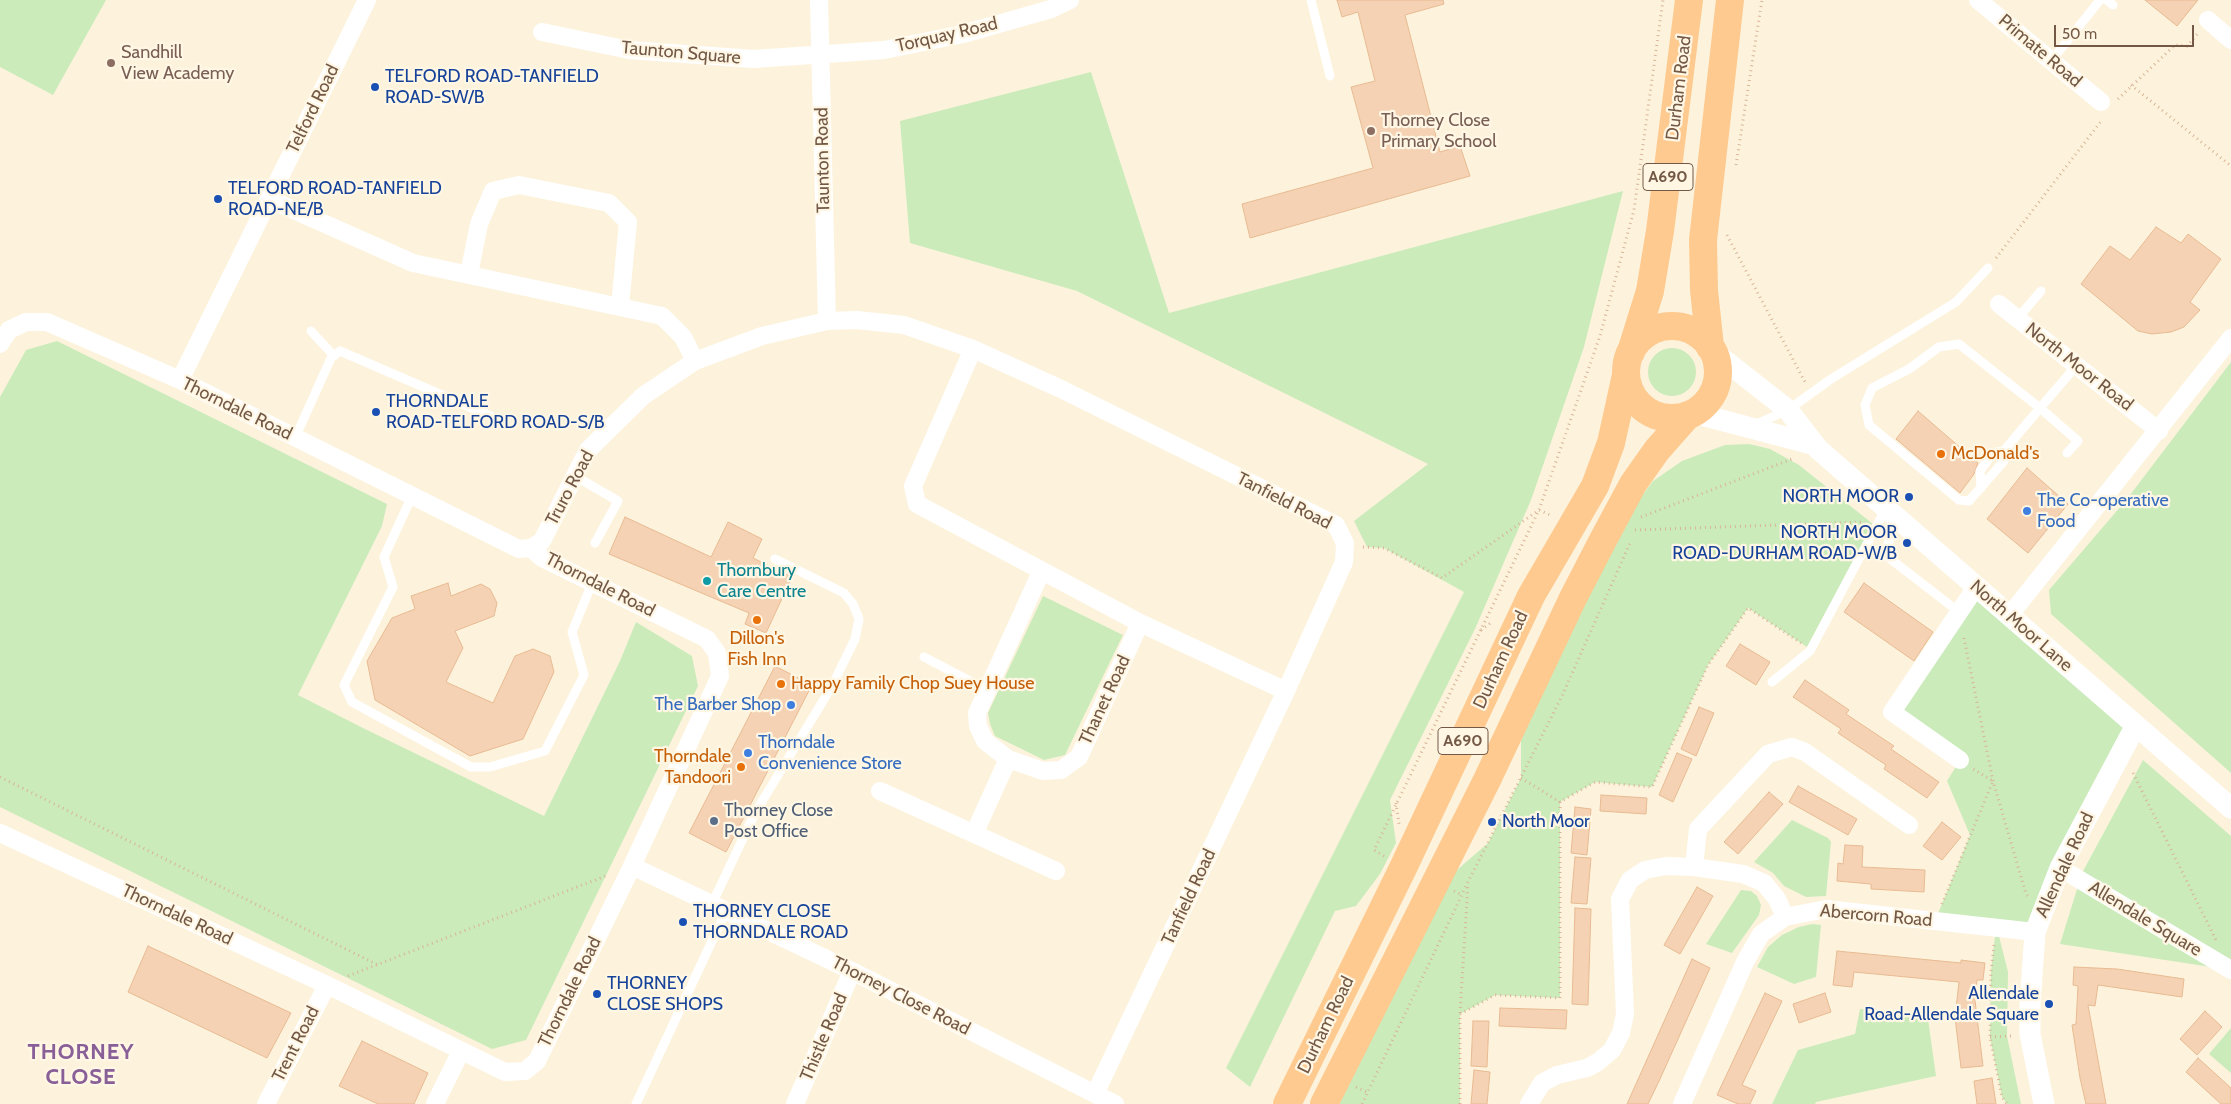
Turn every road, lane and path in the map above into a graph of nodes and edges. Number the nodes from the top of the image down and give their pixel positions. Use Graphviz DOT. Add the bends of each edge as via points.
graph roads {
  1 [pos="367,0"];
  2 [pos="819,0"];
  3 [pos="1070,0"];
  4 [pos="1311,0"];
  5 [pos="1663,0"];
  6 [pos="1689,0"];
  7 [pos="1730,0"];
  8 [pos="1762,0"];
  9 [pos="1978,0"];
  10 [pos="2100,0"];
  11 [pos="2208,20"];
  12 [pos="542,32"];
  13 [pos="2231,40"];
  14 [pos="821,55"];
  15 [pos="2052,60"];
  16 [pos="1330,76"];
  17 [pos="2131,85"];
  18 [pos="2108,106"];
  19 [pos="2231,166"];
  20 [pos="1735,172"];
  21 [pos="269,199"];
  22 [pos="1724,230"];
  23 [pos="1988,268"];
  24 [pos="469,274"];
  25 [pos="2041,291"];
  26 [pos="1999,304"];
  27 [pos="620,306"];
  28 [pos="2017,318"];
  29 [pos="827,321"];
  30 [pos="311,331"];
  31 [pos="762,336"];
  32 [pos="2231,338"];
  33 [pos="0,344"];
  34 [pos="973,349"];
  35 [pos="1712,350"];
  36 [pos="334,356"];
  37 [pos="695,361"];
  38 [pos="1629,363"];
  39 [pos="2077,365"];
  40 [pos="180,380"];
  41 [pos="1811,393"];
  42 [pos="2040,408"];
  43 [pos="1788,410"];
  44 [pos="1691,414"];
  45 [pos="495,418"];
  46 [pos="1749,427"];
  47 [pos="2159,430"];
  48 [pos="295,438"];
  49 [pos="1815,446"];
  50 [pos="2067,453"];
  51 [pos="575,476"];
  52 [pos="412,496"];
  53 [pos="1539,510"];
  54 [pos="1889,510"];
  55 [pos="1573,526"];
  56 [pos="1635,530"];
  57 [pos="595,543"];
  58 [pos="1345,543"];
  59 [pos="1615,545"];
  60 [pos="531,548"];
  61 [pos="775,559"];
  62 [pos="1041,572"];
  63 [pos="593,581"];
  64 [pos="1976,587"];
  65 [pos="1954,609"];
  66 [pos="2010,616"];
  67 [pos="1140,623"];
  68 [pos="1807,647"];
  69 [pos="924,657"];
  70 [pos="1772,682"];
  71 [pos="987,690"];
  72 [pos="1286,691"];
  73 [pos="2136,725"];
  74 [pos="2122,751"];
  75 [pos="1008,759"];
  76 [pos="1960,760"];
  77 [pos="0,776"];
  78 [pos="1521,778"];
  79 [pos="1993,781"];
  80 [pos="880,791"];
  81 [pos="1560,802"];
  82 [pos="2231,808"];
  83 [pos="1909,825"];
  84 [pos="0,833"];
  85 [pos="974,834"];
  86 [pos="632,866"];
  87 [pos="1404,866"];
  88 [pos="1694,867"];
  89 [pos="2060,868"];
  90 [pos="1056,871"];
  91 [pos="1468,882"];
  92 [pos="2044,904"];
  93 [pos="719,908"];
  94 [pos="1785,917"];
  95 [pos="1935,921"];
  96 [pos="1996,928"];
  97 [pos="2035,932"];
  98 [pos="2218,943"];
  99 [pos="378,965"];
  100 [pos="2231,970"];
  101 [pos="852,971"];
  102 [pos="327,985"];
  103 [pos="1460,1014"];
  104 [pos="461,1051"];
  105 [pos="1095,1094"];
  106 [pos="266,1104"];
  107 [pos="435,1104"];
  108 [pos="636,1104"];
  109 [pos="795,1104"];
  110 [pos="1115,1104"];
  111 [pos="1287,1104"];
  112 [pos="1324,1104"];
  113 [pos="1362,1104"];
  114 [pos="1460,1104"];
  115 [pos="1529,1104"];
  116 [pos="1682,1104"];
  117 [pos="2007,1104"];
  118 [pos="2044,1104"];
  1 -- 21 [label="street, Telford Road"];
  2 -- 14 [label="street, Taunton Road"];
  3 -- 14 [label="street, Torquay Road" via="1051,9 963,34 884,50"];
  4 -- 16 [label="lane"];
  5 -- 53 [label="path" via="1634,210 1600,336"];
  6 -- 38 [label="highway, Durham Road / A690" via="1660,231 1650,291"];
  7 -- 35 [label="highway, Durham Road / A690" via="1703,240 1704,290"];
  8 -- 20 [label="path"];
  9 -- 15 [label="street, Primate Road"];
  10 -- 15 [label="lane"];
  11 -- 13 [label="street"];
  11 -- 17 [label="path" via="2187,46 2175,45"];
  12 -- 14 [label="street, Taunton Square" via="629,50 754,59"];
  14 -- 29 [label="street, Taunton Road"];
  15 -- 18 [label="street, Primate Road"];
  17 -- 18 [label="path"];
  17 -- 19 [label="path"];
  18 -- 23 [label="path"];
  21 -- 24 [label="street" via="413,263"];
  21 -- 40 [label="street, Telford Road"];
  22 -- 41 [label="path"];
  23 -- 41 [label="lane" via="1956,302"];
  24 -- 27 [label="street"];
  24 -- 27 [label="street" via="479,224 493,191 519,184 609,203 628,222"];
  25 -- 28 [label="lane"];
  26 -- 28 [label="street, North Moor Road"];
  27 -- 37 [label="street" via="662,316 683,337"];
  28 -- 39 [label="street, North Moor Road"];
  29 -- 31 [label="street, Tanfield Road"];
  29 -- 34 [label="street, Tanfield Road" via="857,320 904,325"];
  30 -- 36 [label="lane"];
  31 -- 37 [label="street, Truro Road"];
  32 -- 47 [label="street"];
  33 -- 40 [label="street, Thorndale Road" via="9,330 26,322 47,322"];
  34 -- 58 [label="street, Tanfield Road" via="1061,389 1336,526"];
  34 -- 62 [label="street" via="913,486 917,504"];
  35 -- 38 [label="highway" via="1695,333 1676,326 1662,327 1639,340"];
  35 -- 43 [label="street, North Moor Lane"];
  35 -- 44 [label="highway, Durham Road" via="1718,372 1716,386 1710,398"];
  36 -- 45 [label="lane" via="340,351"];
  36 -- 48 [label="lane"];
  37 -- 51 [label="street, Truro Road" via="643,396 588,450"];
  38 -- 44 [label="highway" via="1629,388 1646,410 1674,418"];
  38 -- 55 [label="highway, Durham Road / A690" via="1612,443 1595,486"];
  39 -- 42 [label="lane"];
  39 -- 47 [label="street, North Moor Road"];
  40 -- 48 [label="street, Thorndale Road"];
  41 -- 43 [label="lane"];
  42 -- 42 [label="lane" via="1959,344 1939,347 1909,369 1872,388 1865,405 1869,425 1959,500 1969,501 1981,488 1980,471 1993,453 2007,450"];
  42 -- 50 [label="lane" via="2078,440"];
  43 -- 46 [label="lane"];
  43 -- 49 [label="street, North Moor Lane"];
  44 -- 46 [label="street, North Moor Lane"];
  44 -- 59 [label="highway, Durham Road / A690" via="1657,450 1633,484"];
  46 -- 49 [label="street, North Moor Lane"];
  47 -- 66 [label="street"];
  48 -- 52 [label="street, Thorndale Road"];
  49 -- 54 [label="street, North Moor Lane"];
  49 -- 56 [label="path" via="1640,517"];
  51 -- 57 [label="lane" via="618,501"];
  51 -- 60 [label="street, Truro Road" via="542,541"];
  52 -- 60 [label="street, Thorndale Road" via="519,549"];
  52 -- 63 [label="lane" via="384,557 393,587 344,685 352,702 471,767 490,767 545,751 584,675 572,632"];
  53 -- 55 [label="path"];
  53 -- 58 [label="path" via="1442,578 1384,548"];
  53 -- 87 [label="path" via="1374,850"];
  54 -- 56 [label="path" via="1873,522"];
  54 -- 64 [label="street, North Moor Lane"];
  54 -- 65 [label="lane" via="1884,554"];
  54 -- 70 [label="lane" via="1810,651"];
  55 -- 87 [label="highway, Durham Road / A690" via="1531,596"];
  56 -- 59 [label="path"];
  58 -- 72 [label="street, Tanfield Road" via="1344,562"];
  59 -- 78 [label="path" via="1562,696"];
  59 -- 112 [label="highway, Durham Road / A690" via="1573,598 1483,788"];
  60 -- 63 [label="street, Thorndale Road" via="542,558"];
  61 -- 93 [label="lane" via="844,593 859,619 856,639 832,686 755,813"];
  62 -- 67 [label="street"];
  62 -- 71 [label="street, Thanet Road"];
  63 -- 86 [label="street, Thorndale Road" via="707,639 717,653 720,676"];
  64 -- 65 [label="street"];
  64 -- 66 [label="street, North Moor Lane"];
  65 -- 76 [label="street" via="1892,712"];
  65 -- 79 [label="path"];
  66 -- 73 [label="street, North Moor Lane"];
  67 -- 72 [label="street"];
  67 -- 75 [label="street, Thanet Road" via="1079,757 1061,770 1043,771"];
  68 -- 81 [label="path" via="1748,608 1708,665 1652,787 1595,782"];
  69 -- 71 [label="lane"];
  71 -- 75 [label="street, Thanet Road" via="976,713 978,726 985,741"];
  72 -- 105 [label="street, Tanfield Road"];
  73 -- 74 [label="street, Allendale Road"];
  73 -- 82 [label="street, North Moor Lane"];
  74 -- 89 [label="street, Allendale Road"];
  74 -- 98 [label="path"];
  75 -- 85 [label="street"];
  76 -- 79 [label="path"];
  77 -- 99 [label="path"];
  78 -- 81 [label="path"];
  78 -- 91 [label="path"];
  79 -- 92 [label="path" via="2026,894"];
  79 -- 95 [label="path"];
  80 -- 85 [label="street"];
  81 -- 103 [label="path" via="1560,998 1494,995"];
  83 -- 88 [label="street" via="1805,752 1792,747 1768,754 1698,829"];
  84 -- 102 [label="street, Thorndale Road"];
  85 -- 90 [label="street"];
  86 -- 93 [label="street, Thorney Close Road"];
  86 -- 99 [label="path"];
  86 -- 104 [label="street, Thorndale Road" via="536,1062 525,1071 505,1072"];
  87 -- 111 [label="highway, Durham Road / A690"];
  88 -- 94 [label="street" via="1743,874 1764,883 1777,899"];
  88 -- 115 [label="street" via="1666,866 1645,870 1630,880 1620,899 1625,1014 1621,1033 1612,1050 1598,1062 1557,1074 1542,1083"];
  89 -- 92 [label="street, Allendale Road"];
  89 -- 100 [label="street, Allendale Square"];
  91 -- 103 [label="path"];
  91 -- 113 [label="path"];
  92 -- 97 [label="street, Allendale Road"];
  93 -- 101 [label="street, Thorney Close Road"];
  93 -- 108 [label="lane"];
  94 -- 95 [label="street, Abercorn Road" via="1826,909"];
  94 -- 116 [label="street, Abercorn Road" via="1761,934 1745,962"];
  95 -- 96 [label="street, Abercorn Road"];
  96 -- 97 [label="street, Abercorn Road"];
  96 -- 117 [label="path" via="1991,971 1990,1037 2002,1097"];
  97 -- 118 [label="street, Allendale Road" via="2030,1034"];
  99 -- 102 [label="path"];
  101 -- 105 [label="street, Thorney Close Road"];
  101 -- 109 [label="street, Thistle Road"];
  102 -- 104 [label="street, Thorndale Road"];
  102 -- 106 [label="street, Trent Road"];
  103 -- 114 [label="path"];
  104 -- 107 [label="street"];
  105 -- 110 [label="street, Thorney Close Road"];
}
